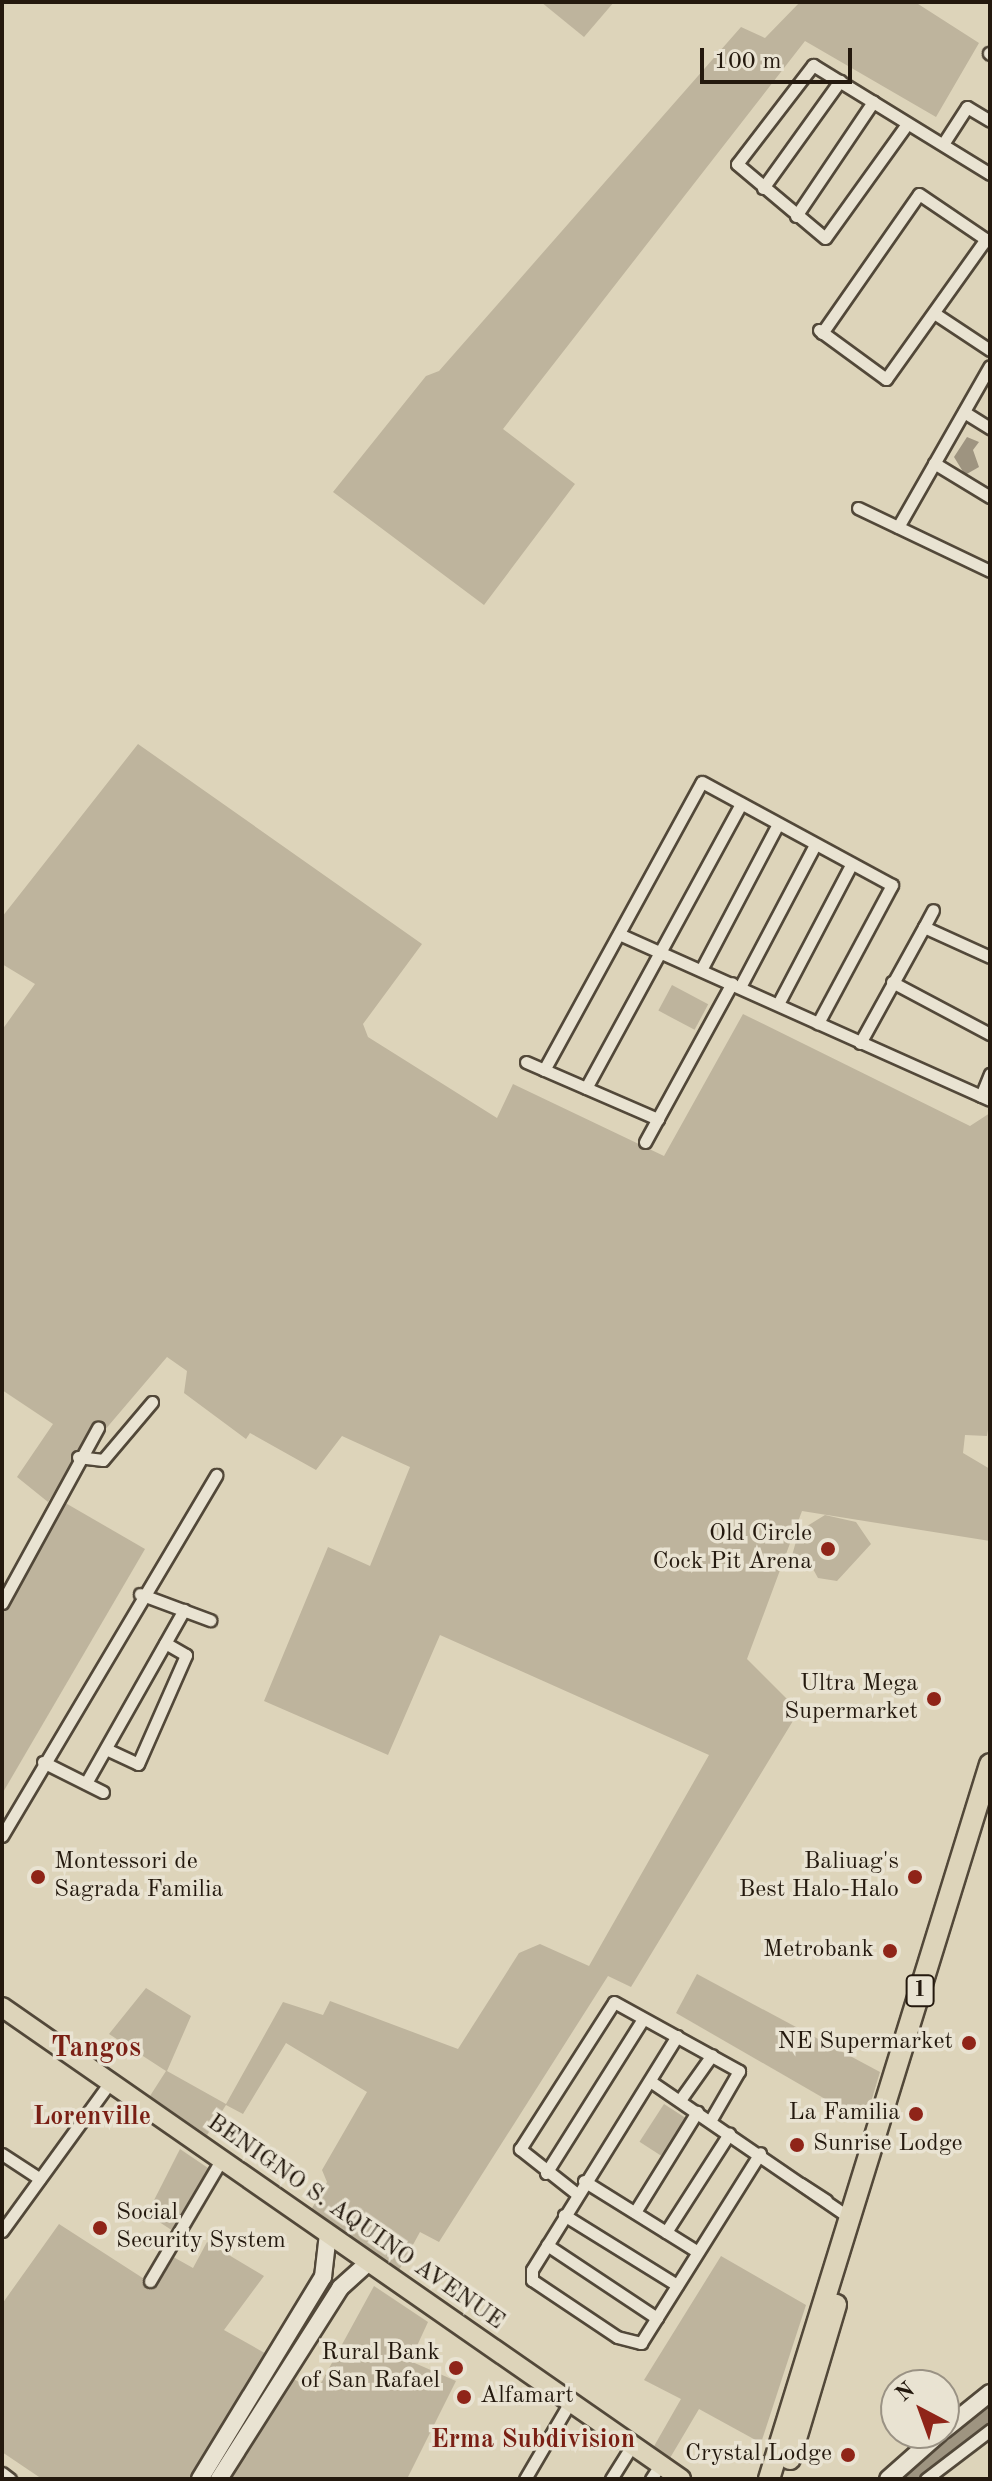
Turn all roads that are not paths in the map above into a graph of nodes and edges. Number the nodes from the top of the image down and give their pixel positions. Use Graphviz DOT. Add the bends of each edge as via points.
graph roads {
  1 [pos="840,81"];
  2 [pos="873,102"];
  3 [pos="990,121"];
  4 [pos="907,124"];
  5 [pos="943,144"];
  6 [pos="990,174"];
  7 [pos="763,188"];
  8 [pos="796,216"];
  9 [pos="988,241"];
  10 [pos="934,313"];
  11 [pos="990,350"];
  12 [pos="990,366"];
  13 [pos="964,412"];
  14 [pos="990,428"];
  15 [pos="934,463"];
  16 [pos="990,497"];
  17 [pos="858,508"];
  18 [pos="898,527"];
  19 [pos="990,571"];
  20 [pos="741,804"];
  21 [pos="778,824"];
  22 [pos="815,845"];
  23 [pos="851,865"];
  24 [pos="933,910"];
  25 [pos="924,927"];
  26 [pos="619,934"];
  27 [pos="662,952"];
  28 [pos="990,957"];
  29 [pos="701,970"];
  30 [pos="892,982"];
  31 [pos="736,985"];
  32 [pos="778,1004"];
  33 [pos="818,1023"];
  34 [pos="990,1034"];
  35 [pos="860,1043"];
  36 [pos="526,1062"];
  37 [pos="544,1070"];
  38 [pos="990,1074"];
  39 [pos="586,1088"];
  40 [pos="985,1098"];
  41 [pos="658,1119"];
  42 [pos="645,1142"];
  43 [pos="152,1402"];
  44 [pos="98,1428"];
  45 [pos="78,1457"];
  46 [pos="216,1475"];
  47 [pos="140,1594"];
  48 [pos="2,1603"];
  49 [pos="184,1610"];
  50 [pos="210,1620"];
  51 [pos="165,1643"];
  52 [pos="106,1749"];
  53 [pos="43,1762"];
  54 [pos="990,1764"];
  55 [pos="86,1783"];
  56 [pos="103,1792"];
  57 [pos="2,1836"];
  58 [pos="2,2007"];
  59 [pos="643,2019"];
  60 [pos="677,2036"];
  61 [pos="712,2055"];
  62 [pos="111,2081"];
  63 [pos="650,2081"];
  64 [pos="680,2100"];
  65 [pos="697,2112"];
  66 [pos="710,2121"];
  67 [pos="729,2134"];
  68 [pos="760,2153"];
  69 [pos="2,2154"];
  70 [pos="222,2159"];
  71 [pos="546,2173"];
  72 [pos="40,2179"];
  73 [pos="584,2181"];
  74 [pos="577,2194"];
  75 [pos="635,2212"];
  76 [pos="564,2215"];
  77 [pos="850,2218"];
  78 [pos="2,2231"];
  79 [pos="666,2232"];
  80 [pos="328,2234"];
  81 [pos="547,2245"];
  82 [pos="698,2252"];
  83 [pos="837,2260"];
  84 [pos="369,2262"];
  85 [pos="323,2277"];
  86 [pos="150,2281"];
  87 [pos="677,2285"];
  88 [pos="340,2288"];
  89 [pos="307,2306"];
  90 [pos="322,2315"];
  91 [pos="657,2318"];
  92 [pos="990,2393"];
  93 [pos="570,2402"];
  94 [pos="960,2417"];
  95 [pos="990,2430"];
  96 [pos="632,2445"];
  97 [pos="922,2449"];
  98 [pos="655,2472"];
  99 [pos="2,2473"];
  100 [pos="10,2479"];
  101 [pos="200,2479"];
  102 [pos="219,2479"];
  103 [pos="525,2479"];
  104 [pos="611,2479"];
  105 [pos="681,2479"];
  106 [pos="758,2479"];
  107 [pos="769,2479"];
  108 [pos="783,2479"];
  109 [pos="888,2479"];
  110 [pos="926,2479"];
  1 -- 2 [label="street"];
  1 -- 7 [label="street"];
  1 -- 7 [label="street" via="813,65 737,164"];
  2 -- 4 [label="street"];
  2 -- 8 [label="street"];
  3 -- 5 [label="street" via="967,107"];
  4 -- 5 [label="street"];
  4 -- 8 [label="street" via="825,238"];
  5 -- 6 [label="street"];
  7 -- 8 [label="street"];
  9 -- 10 [label="street"];
  9 -- 10 [label="street" via="919,194 820,332 886,379"];
  10 -- 11 [label="street"];
  12 -- 13 [label="street"];
  13 -- 14 [label="street"];
  13 -- 15 [label="street"];
  15 -- 16 [label="street"];
  15 -- 18 [label="street"];
  17 -- 18 [label="street"];
  18 -- 19 [label="street"];
  20 -- 21 [label="street"];
  20 -- 26 [label="street" via="702,782"];
  20 -- 27 [label="street"];
  21 -- 22 [label="street"];
  21 -- 29 [label="street"];
  22 -- 23 [label="street"];
  22 -- 31 [label="street"];
  23 -- 32 [label="street"];
  23 -- 33 [label="street" via="892,885"];
  24 -- 25 [label="street"];
  25 -- 28 [label="street"];
  25 -- 30 [label="street"];
  26 -- 27 [label="street"];
  26 -- 37 [label="street"];
  27 -- 29 [label="street"];
  27 -- 39 [label="street"];
  29 -- 31 [label="street"];
  30 -- 34 [label="street"];
  30 -- 35 [label="street"];
  31 -- 32 [label="street"];
  31 -- 41 [label="street"];
  32 -- 33 [label="street"];
  33 -- 35 [label="street"];
  35 -- 40 [label="street"];
  36 -- 37 [label="street"];
  37 -- 39 [label="street"];
  38 -- 40 [label="street"];
  39 -- 41 [label="street"];
  41 -- 42 [label="street"];
  43 -- 45 [label="street" via="103,1460"];
  44 -- 45 [label="street"];
  45 -- 48 [label="street"];
  46 -- 47 [label="street"];
  47 -- 49 [label="street"];
  47 -- 53 [label="street"];
  49 -- 50 [label="street"];
  49 -- 51 [label="street"];
  51 -- 52 [label="street"];
  51 -- 52 [label="street" via="186,1655 138,1764"];
  52 -- 55 [label="street"];
  53 -- 55 [label="street"];
  53 -- 57 [label="street"];
  54 -- 77 [label="highway, 1"];
  55 -- 56 [label="street"];
  58 -- 62 [label="main road, BENIGNO S. AQUINO AVENUE"];
  59 -- 60 [label="street"];
  59 -- 71 [label="street"];
  59 -- 71 [label="street" via="622,2004 609,2006 525,2138 521,2155"];
  60 -- 61 [label="street"];
  60 -- 63 [label="street"];
  61 -- 64 [label="street"];
  61 -- 66 [label="street" via="741,2076"];
  62 -- 70 [label="main road, BENIGNO S. AQUINO AVENUE"];
  62 -- 72 [label="street"];
  63 -- 64 [label="street"];
  63 -- 73 [label="street"];
  64 -- 65 [label="street"];
  65 -- 66 [label="street"];
  65 -- 75 [label="street"];
  66 -- 67 [label="street"];
  67 -- 68 [label="street"];
  67 -- 79 [label="street"];
  68 -- 77 [label="street"];
  68 -- 82 [label="street"];
  69 -- 72 [label="street"];
  70 -- 80 [label="main road, BENIGNO S. AQUINO AVENUE"];
  70 -- 86 [label="street"];
  71 -- 74 [label="street"];
  72 -- 78 [label="street"];
  73 -- 74 [label="street"];
  73 -- 75 [label="street"];
  74 -- 76 [label="street"];
  75 -- 79 [label="street"];
  76 -- 81 [label="street"];
  76 -- 87 [label="street"];
  77 -- 83 [label="highway, 1"];
  79 -- 82 [label="street"];
  80 -- 84 [label="main road, BENIGNO S. AQUINO AVENUE"];
  80 -- 85 [label="street"];
  81 -- 91 [label="street"];
  81 -- 91 [label="street" via="530,2275 540,2288 628,2343 641,2343"];
  82 -- 87 [label="street"];
  83 -- 106 [label="highway, 1" via="824,2267"];
  83 -- 107 [label="highway, 1"];
  83 -- 108 [label="highway, 1" via="843,2280"];
  84 -- 88 [label="street"];
  84 -- 93 [label="main road, BENIGNO S. AQUINO AVENUE"];
  85 -- 88 [label="street"];
  85 -- 89 [label="street"];
  87 -- 91 [label="street"];
  88 -- 90 [label="street"];
  89 -- 90 [label="street"];
  89 -- 101 [label="street"];
  90 -- 102 [label="street"];
  92 -- 94 [label="street"];
  93 -- 96 [label="main road, BENIGNO S. AQUINO AVENUE"];
  93 -- 103 [label="street"];
  95 -- 110 [label="street"];
  96 -- 98 [label="main road, BENIGNO S. AQUINO AVENUE"];
  96 -- 104 [label="street"];
  97 -- 109 [label="street"];
  98 -- 105 [label="main road, BENIGNO S. AQUINO AVENUE"];
  99 -- 100 [label="street"];
}
